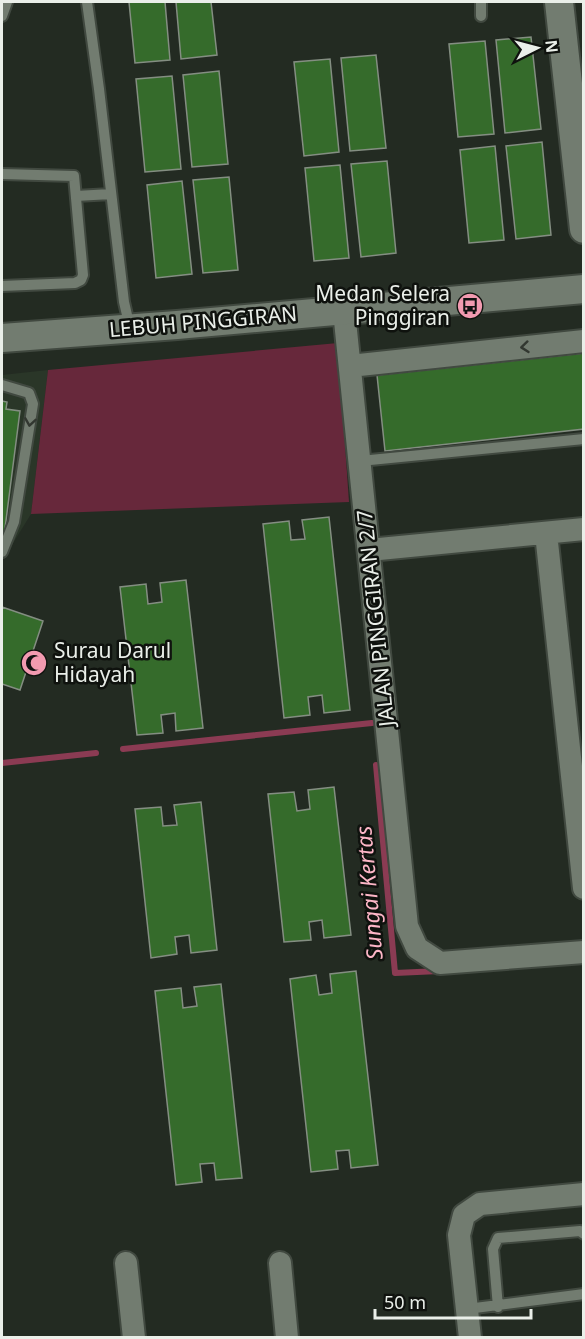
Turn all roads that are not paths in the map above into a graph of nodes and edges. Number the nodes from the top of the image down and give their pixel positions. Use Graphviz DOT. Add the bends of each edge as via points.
graph roads {
  1 [pos="7,2"];
  2 [pos="87,2"];
  3 [pos="481,2"];
  4 [pos="559,2"];
  5 [pos="2,16"];
  6 [pos="481,16"];
  7 [pos="2,174"];
  8 [pos="111,194"];
  9 [pos="76,196"];
  10 [pos="584,229"];
  11 [pos="2,286"];
  12 [pos="584,289"];
  13 [pos="345,311"];
  14 [pos="130,328"];
  15 [pos="2,338"];
  16 [pos="584,341"];
  17 [pos="350,366"];
  18 [pos="2,385"];
  19 [pos="584,439"];
  20 [pos="360,461"];
  21 [pos="584,529"];
  22 [pos="546,533"];
  23 [pos="369,550"];
  24 [pos="2,552"];
  25 [pos="584,888"];
  26 [pos="584,952"];
  27 [pos="584,1194"];
  28 [pos="584,1234"];
  29 [pos="126,1263"];
  30 [pos="280,1263"];
  31 [pos="584,1294"];
  32 [pos="498,1307"];
  33 [pos="467,1310"];
  34 [pos="134,1338"];
  35 [pos="287,1338"];
  36 [pos="470,1338"];
  1 -- 5 [label="lane"];
  2 -- 8 [label="lane"];
  3 -- 6 [label="lane"];
  4 -- 10 [label="street"];
  7 -- 9 [label="lane" via="70,174 76,179"];
  8 -- 9 [label="lane"];
  8 -- 14 [label="lane"];
  9 -- 11 [label="lane" via="81,280"];
  12 -- 13 [label="street, LEBUH PINGGIRAN"];
  13 -- 14 [label="street, LEBUH PINGGIRAN"];
  13 -- 17 [label="street, JALAN PINGGIRAN 2/7"];
  14 -- 15 [label="street, LEBUH PINGGIRAN"];
  16 -- 17 [label="street, one-way"];
  17 -- 20 [label="street, JALAN PINGGIRAN 2/7"];
  18 -- 24 [label="lane, one-way" via="29,393 33,404 14,522"];
  19 -- 20 [label="lane"];
  20 -- 23 [label="street, JALAN PINGGIRAN 2/7"];
  21 -- 22 [label="street"];
  22 -- 23 [label="street"];
  22 -- 25 [label="street"];
  23 -- 26 [label="street, JALAN PINGGIRAN 2/7" via="407,926 417,948 440,963"];
  27 -- 33 [label="street" via="480,1204 464,1215 459,1235"];
  28 -- 32 [label="lane" via="580,1231 498,1238 493,1249"];
  29 -- 34 [label="street"];
  30 -- 35 [label="street"];
  31 -- 32 [label="lane"];
  32 -- 33 [label="lane"];
  33 -- 36 [label="street"];
}
